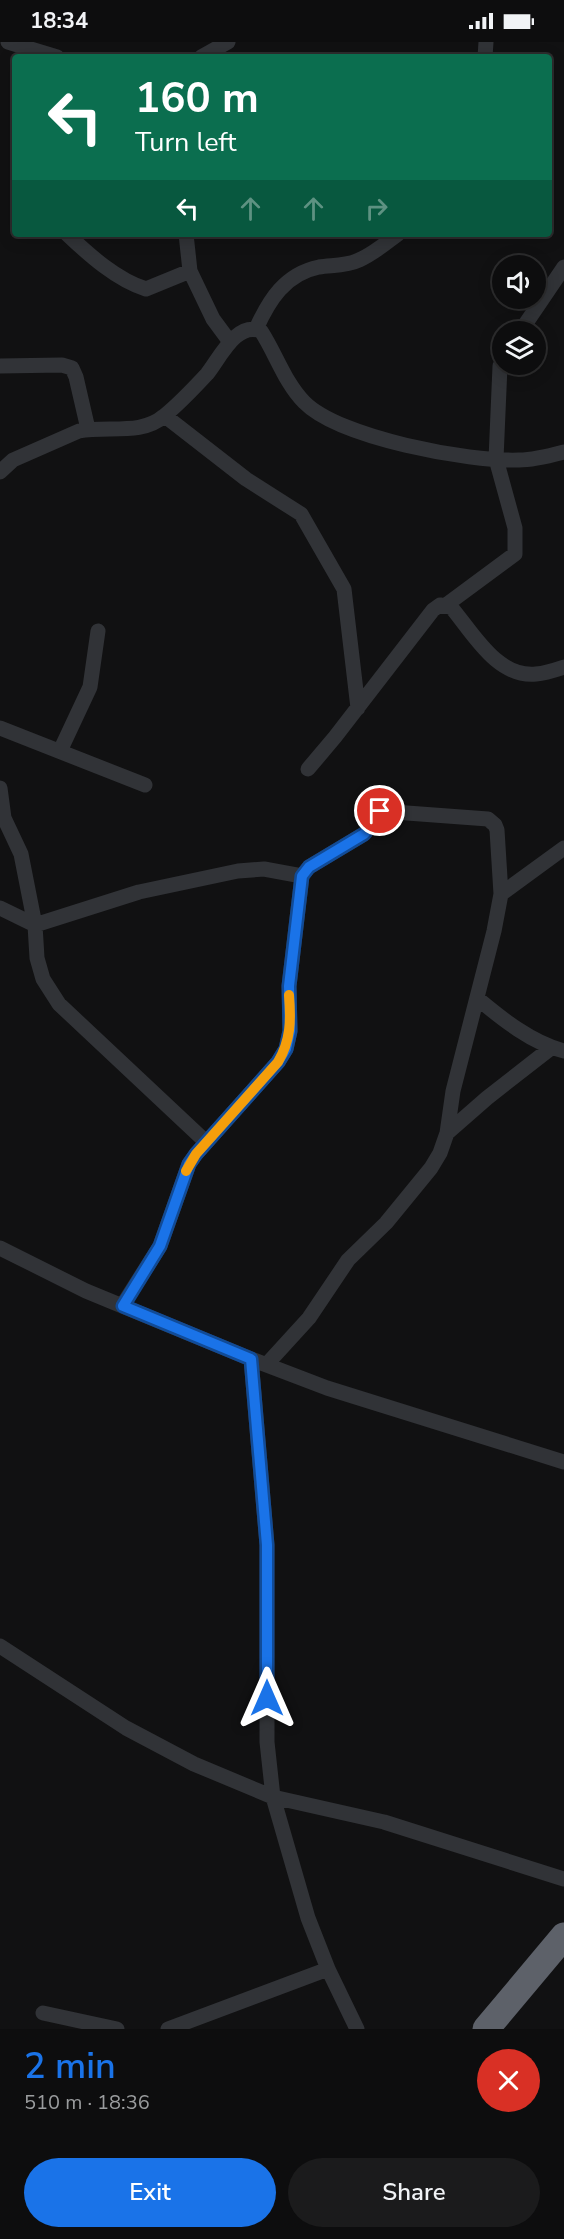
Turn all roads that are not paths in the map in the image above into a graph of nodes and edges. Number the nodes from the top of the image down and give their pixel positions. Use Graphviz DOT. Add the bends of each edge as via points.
graph roads {
  1 [pos="8,42"];
  2 [pos="228,42"];
  3 [pos="47,54"];
  4 [pos="206,54"];
  5 [pos="70,237"];
  6 [pos="186,237"];
  7 [pos="394,237"];
  8 [pos="189,271"];
  9 [pos="562,274"];
  10 [pos="528,321"];
  11 [pos="256,329"];
  12 [pos="230,342"];
  13 [pos="0,366"];
  14 [pos="500,375"];
  15 [pos="165,416"];
  16 [pos="88,429"];
  17 [pos="564,452"];
  18 [pos="496,459"];
  19 [pos="0,472"];
  20 [pos="446,605"];
  21 [pos="98,631"];
  22 [pos="564,667"];
  23 [pos="358,708"];
  24 [pos="0,730"];
  25 [pos="60,751"];
  26 [pos="308,769"];
  27 [pos="145,785"];
  28 [pos="0,788"];
  29 [pos="564,848"];
  30 [pos="302,876"];
  31 [pos="501,894"];
  32 [pos="0,908"];
  33 [pos="35,925"];
  34 [pos="477,998"];
  35 [pos="557,1049"];
  36 [pos="447,1133"];
  37 [pos="206,1143"];
  38 [pos="0,1248"];
  39 [pos="123,1306"];
  40 [pos="251,1359"];
  41 [pos="267,1364"];
  42 [pos="564,1462"];
  43 [pos="0,1646"];
  44 [pos="273,1797"];
  45 [pos="564,1879"];
  46 [pos="564,1936"];
  47 [pos="564,1963"];
  48 [pos="328,1969"];
  49 [pos="43,2013"];
  50 [pos="117,2029"];
  51 [pos="168,2029"];
  52 [pos="357,2029"];
  53 [pos="486,2029"];
  54 [pos="509,2029"];
  1 -- 3 [label="street"];
  2 -- 4 [label="street"];
  5 -- 8 [label="street" via="134,285 146,289"];
  6 -- 8 [label="street"];
  7 -- 11 [label="street" via="359,260 299,273 269,301"];
  8 -- 12 [label="street" via="213,319"];
  9 -- 10 [label="street"];
  11 -- 12 [label="street"];
  11 -- 18 [label="street" via="261,331 304,402 329,421 372,437 458,456"];
  12 -- 15 [label="street" via="207,373"];
  13 -- 16 [label="street" via="72,368"];
  14 -- 18 [label="street"];
  15 -- 16 [label="street" via="142,427"];
  15 -- 23 [label="street" via="246,479 301,514 344,590"];
  16 -- 19 [label="street" via="13,460"];
  17 -- 18 [label="street" via="548,457"];
  18 -- 20 [label="street" via="514,528 515,554"];
  20 -- 22 [label="street" via="502,666 524,674"];
  20 -- 23 [label="street" via="440,604 433,610"];
  21 -- 25 [label="street" via="90,687"];
  23 -- 26 [label="street"];
  24 -- 25 [label="street"];
  25 -- 27 [label="street"];
  28 -- 33 [label="street" via="4,818 21,854"];
  29 -- 31 [label="street"];
  30 -- 31 [label="street" via="309,867 364,834 380,811 488,819 495,825"];
  30 -- 33 [label="street" via="264,869 238,871 139,892"];
  30 -- 37 [label="street" via="286,1049"];
  31 -- 34 [label="street"];
  32 -- 33 [label="street"];
  33 -- 37 [label="street" via="43,979 59,1004"];
  34 -- 35 [label="street" via="529,1035"];
  34 -- 36 [label="street" via="453,1091"];
  35 -- 36 [label="street" via="487,1098"];
  36 -- 41 [label="street" via="431,1168 386,1224 348,1260 309,1318"];
  37 -- 39 [label="street" via="189,1164 160,1246"];
  38 -- 39 [label="street"];
  39 -- 40 [label="street"];
  40 -- 41 [label="street"];
  40 -- 44 [label="street" via="267,1545 267,1742"];
  41 -- 42 [label="street" via="337,1391"];
  43 -- 44 [label="street" via="126,1728 194,1764"];
  44 -- 45 [label="street" via="384,1822"];
  44 -- 48 [label="street" via="308,1918"];
  46 -- 53 [label="highway"];
  47 -- 54 [label="highway"];
  48 -- 51 [label="street"];
  48 -- 52 [label="street"];
  49 -- 50 [label="street"];
}
